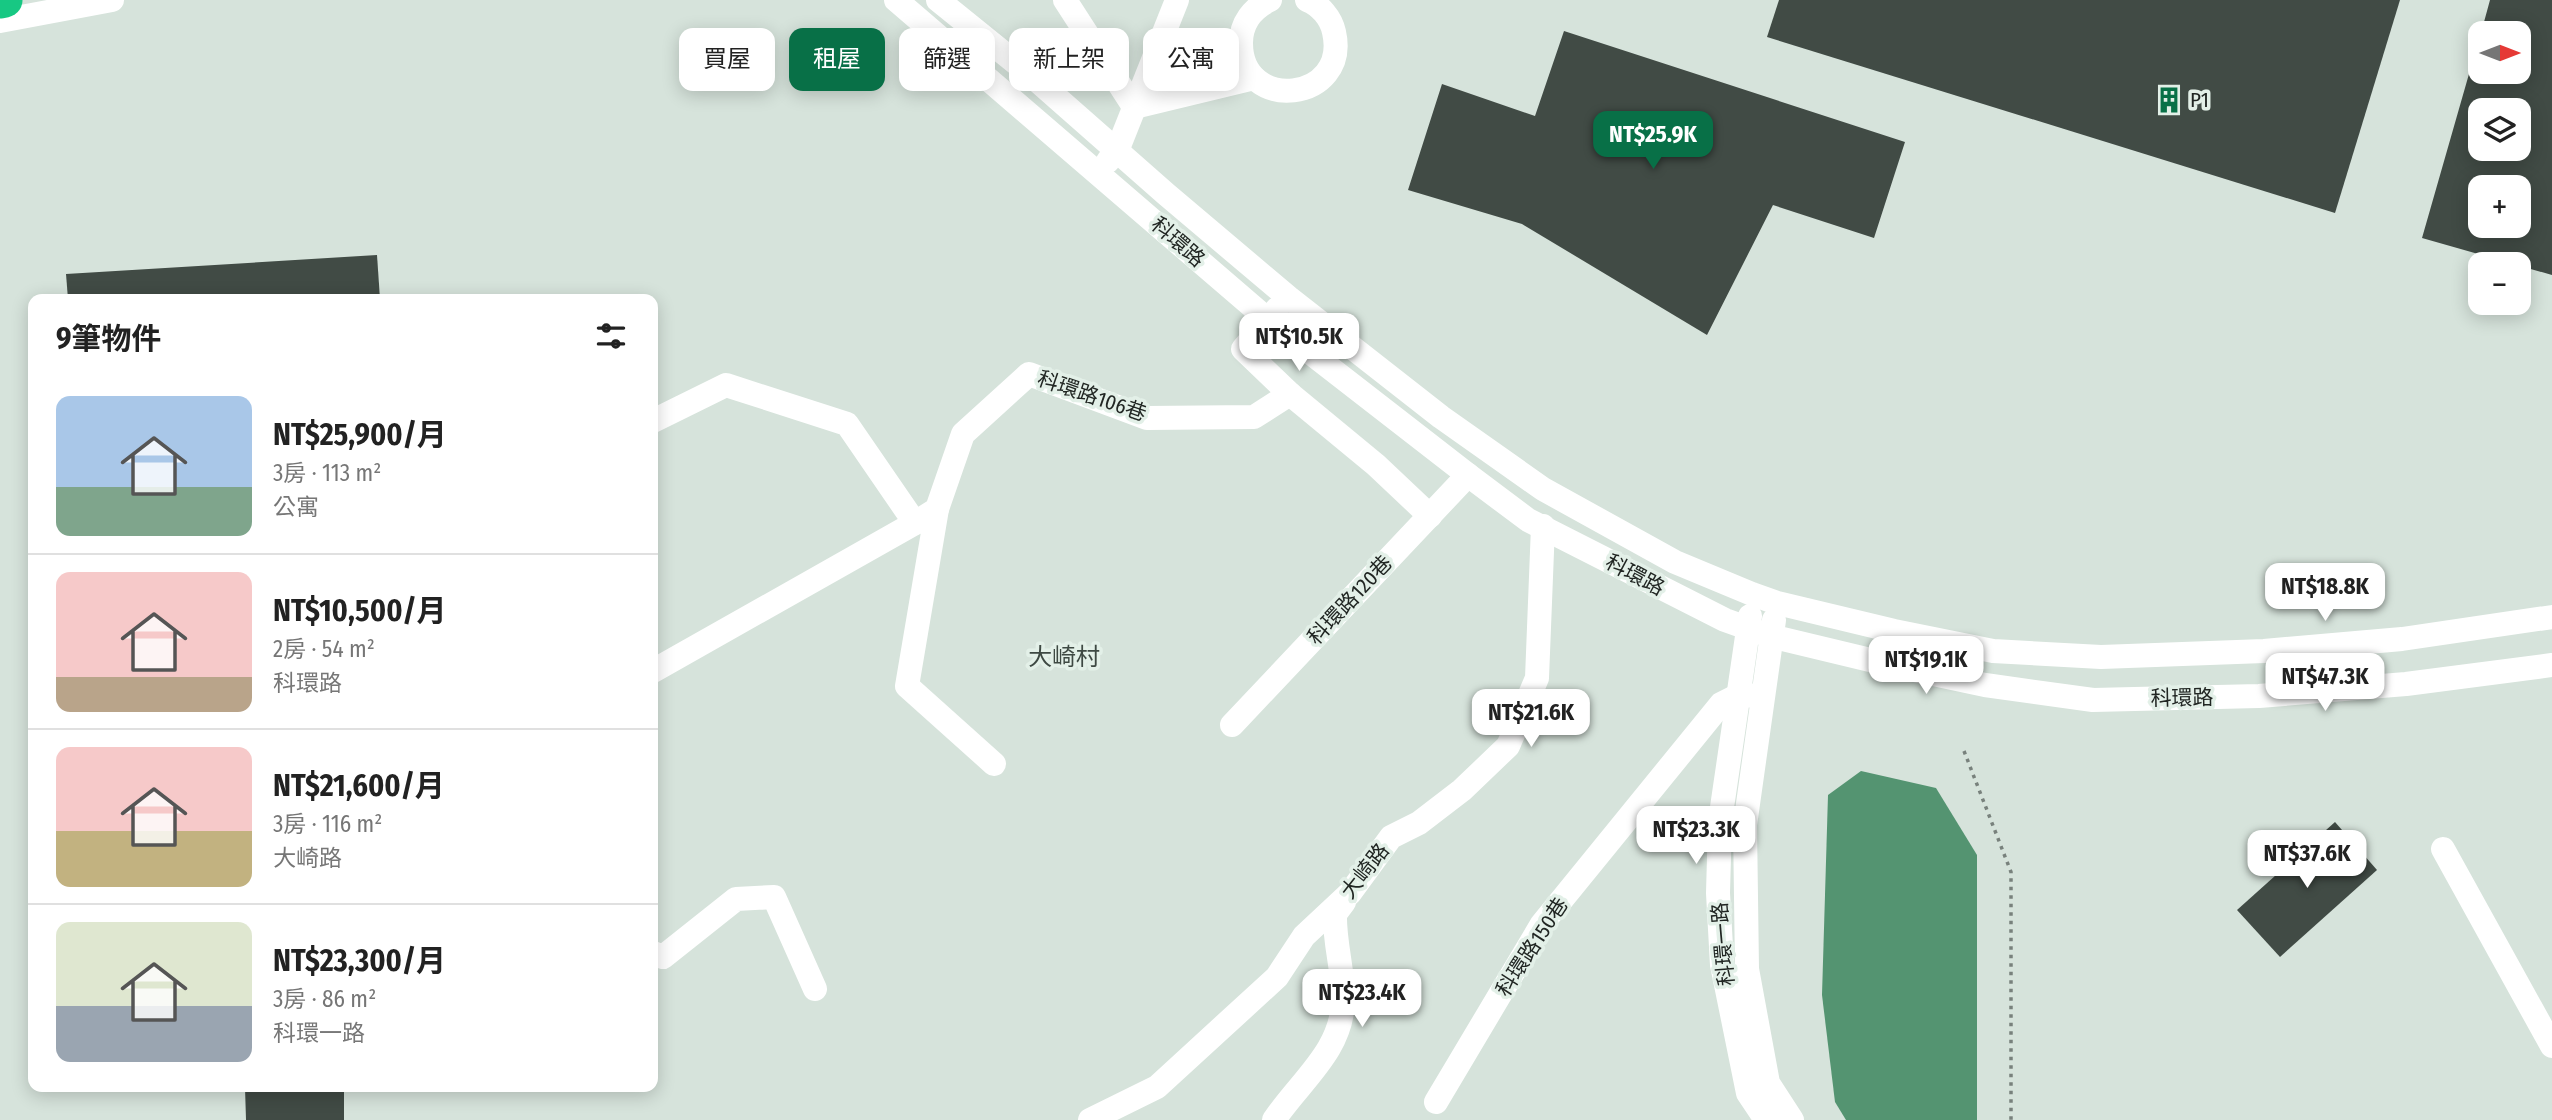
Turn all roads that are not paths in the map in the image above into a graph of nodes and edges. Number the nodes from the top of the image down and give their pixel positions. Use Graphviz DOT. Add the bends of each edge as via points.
graph roads {
  1 [pos="5,0"];
  2 [pos="111,0"];
  3 [pos="896,0"];
  4 [pos="938,0"];
  5 [pos="1065,0"];
  6 [pos="1177,0"];
  7 [pos="1270,0"];
  8 [pos="1307,0"];
  9 [pos="0,1"];
  10 [pos="0,21"];
  11 [pos="1254,78"];
  12 [pos="1133,107"];
  13 [pos="1117,151"];
  14 [pos="1098,172"];
  15 [pos="1289,298"];
  16 [pos="1267,319"];
  17 [pos="1290,394"];
  18 [pos="658,419"];
  19 [pos="1468,475"];
  20 [pos="937,509"];
  21 [pos="1430,516"];
  22 [pos="915,523"];
  23 [pos="1543,526"];
  24 [pos="1752,594"];
  25 [pos="1777,603"];
  26 [pos="2552,617"];
  27 [pos="1759,633"];
  28 [pos="2552,665"];
  29 [pos="658,668"];
  30 [pos="1751,696"];
  31 [pos="1232,725"];
  32 [pos="994,764"];
  33 [pos="2443,849"];
  34 [pos="1350,893"];
  35 [pos="658,955"];
  36 [pos="815,989"];
  37 [pos="2552,1046"];
  38 [pos="1436,1102"];
  39 [pos="1090,1120"];
  40 [pos="1273,1120"];
  41 [pos="1766,1120"];
  42 [pos="1792,1120"];
  1 -- 9 [label="highway"];
  2 -- 10 [label="street"];
  3 -- 14 [label="street, 科環路"];
  4 -- 13 [label="street, 科環路"];
  5 -- 12 [label="street"];
  6 -- 12 [label="street"];
  7 -- 11 [label="street" via="1255,9 1241,36 1241,51"];
  8 -- 11 [label="street" via="1323,11 1332,25 1336,41 1327,72 1315,84 1284,92"];
  11 -- 12 [label="street"];
  12 -- 13 [label="street"];
  13 -- 14 [label="street"];
  13 -- 15 [label="street, 科環路"];
  14 -- 16 [label="street, 科環路"];
  15 -- 16 [label="street"];
  15 -- 24 [label="street, 科環路" via="1441,417 1543,489 1675,562"];
  16 -- 17 [label="street" via="1243,349"];
  16 -- 19 [label="street, 科環路"];
  17 -- 20 [label="street, 科環路106巷" via="1254,417 1147,418 1029,374 963,434"];
  17 -- 21 [label="street"];
  18 -- 22 [label="street" via="726,385 847,424"];
  19 -- 21 [label="street, 科環路120巷"];
  19 -- 23 [label="street, 科環路"];
  20 -- 22 [label="street"];
  20 -- 32 [label="street" via="906,686"];
  21 -- 31 [label="street, 科環路120巷"];
  22 -- 29 [label="street"];
  23 -- 27 [label="street, 科環路" via="1661,589"];
  23 -- 34 [label="street, 大崎路" via="1537,678 1507,746 1462,790 1419,823 1391,837"];
  24 -- 25 [label="street, 科環路"];
  24 -- 27 [label="street, 科環一路"];
  25 -- 26 [label="street, 科環路" via="1993,651 2101,657 2264,651 2402,639"];
  25 -- 27 [label="street, 科環一路"];
  27 -- 28 [label="street, 科環路" via="1985,685 2093,700 2259,696 2406,684"];
  27 -- 30 [label="street, 科環一路"];
  30 -- 38 [label="street, 科環路150巷" via="1721,704 1542,924"];
  30 -- 41 [label="street, 科環一路" via="1720,821 1718,893 1722,965 1748,1093"];
  30 -- 42 [label="street, 科環一路" via="1745,825 1747,968 1768,1083"];
  33 -- 37 [label="street"];
  34 -- 39 [label="street, 大崎路" via="1304,936 1277,977 1157,1087"];
  34 -- 40 [label="street" via="1335,914 1343,999 1339,1029 1326,1055"];
  35 -- 36 [label="street" via="663,957 736,899 774,897"];
}
